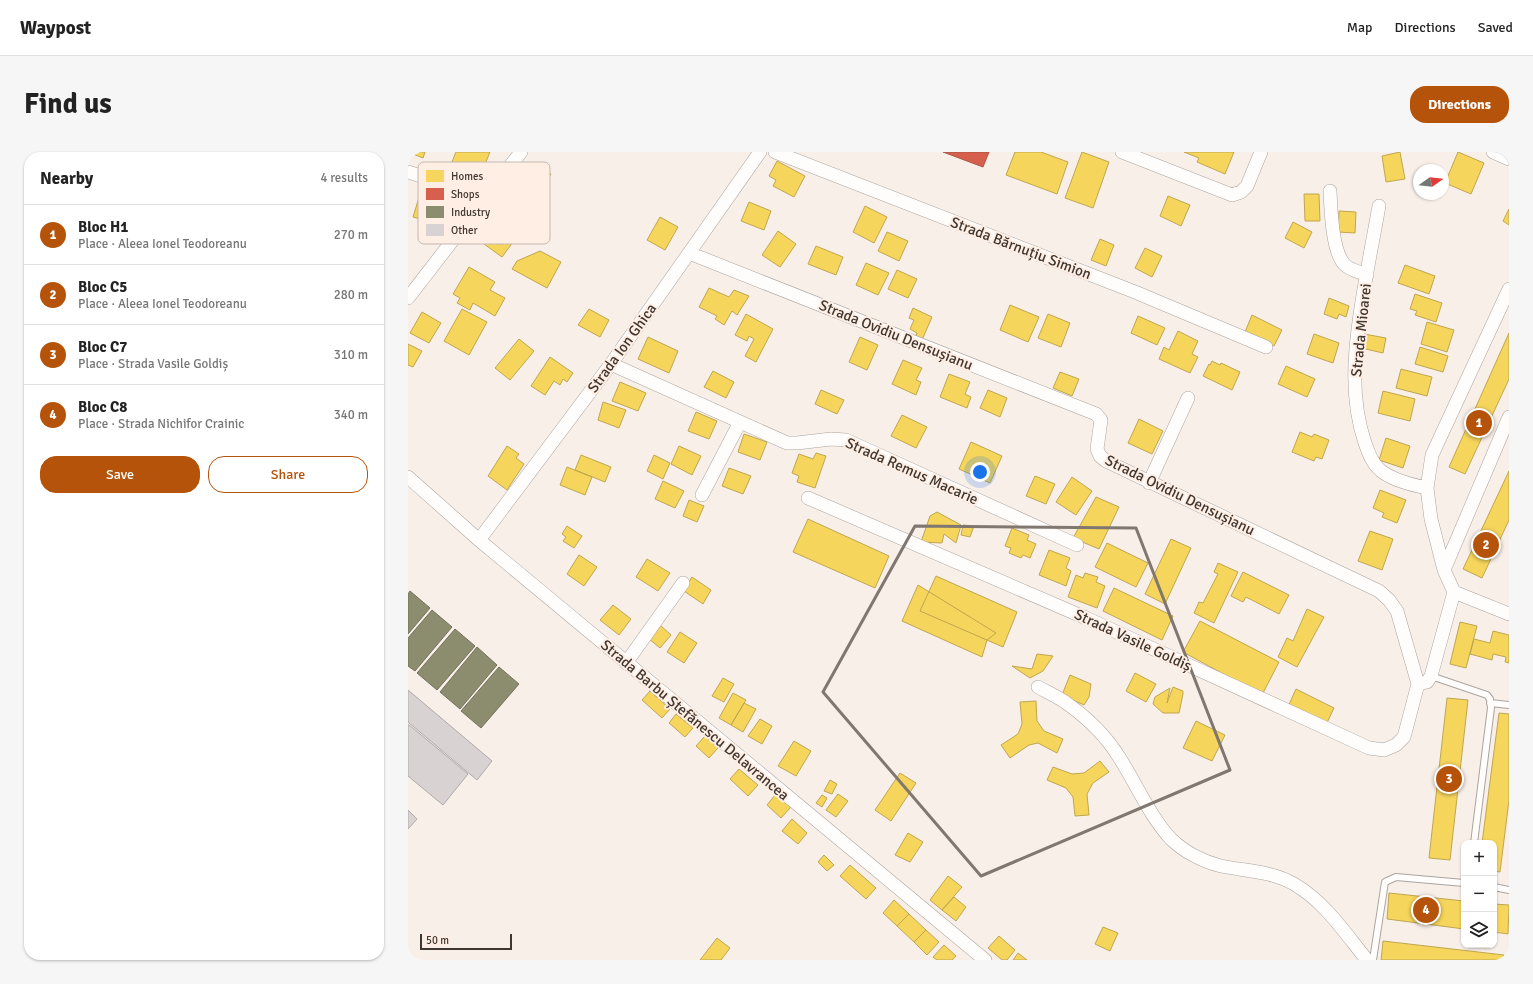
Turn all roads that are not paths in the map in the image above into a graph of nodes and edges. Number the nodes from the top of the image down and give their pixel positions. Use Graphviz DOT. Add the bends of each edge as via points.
graph roads {
  1 [pos="521,152"];
  2 [pos="760,152"];
  3 [pos="775,152"];
  4 [pos="1122,152"];
  5 [pos="1261,152"];
  6 [pos="513,162"];
  7 [pos="408,172"];
  8 [pos="418,175"];
  9 [pos="1330,191"];
  10 [pos="1380,206"];
  11 [pos="450,244"];
  12 [pos="689,253"];
  13 [pos="1367,274"];
  14 [pos="1509,289"];
  15 [pos="408,298"];
  16 [pos="1266,347"];
  17 [pos="611,364"];
  18 [pos="1188,398"];
  19 [pos="1509,417"];
  20 [pos="740,422"];
  21 [pos="408,477"];
  22 [pos="1149,483"];
  23 [pos="1427,488"];
  24 [pos="702,495"];
  25 [pos="808,498"];
  26 [pos="479,540"];
  27 [pos="1078,545"];
  28 [pos="1444,570"];
  29 [pos="683,583"];
  30 [pos="1454,592"];
  31 [pos="1509,614"];
  32 [pos="626,663"];
  33 [pos="1431,676"];
  34 [pos="1418,684"];
  35 [pos="1038,687"];
  36 [pos="1490,703"];
  37 [pos="1509,705"];
  38 [pos="1474,840"];
  39 [pos="1461,883"];
  40 [pos="1497,888"];
  41 [pos="1509,890"];
  42 [pos="985,960"];
  43 [pos="1367,960"];
  44 [pos="1373,960"];
  1 -- 6 [label="street"];
  2 -- 12 [label="street, Strada Ion Ghica"];
  3 -- 16 [label="street, Strada Bărnuțiu Simion" via="1135,292"];
  4 -- 5 [label="street" via="1232,195 1241,192 1247,186"];
  7 -- 8 [label="street"];
  9 -- 13 [label="street" via="1333,233 1344,265"];
  10 -- 13 [label="street, Strada Mioarei"];
  11 -- 15 [label="street"];
  12 -- 17 [label="street, Strada Ion Ghica"];
  12 -- 22 [label="street, Strada Ovidiu Densușianu" via="1096,414 1101,420 1096,449 1100,456 1106,462"];
  13 -- 23 [label="street, Strada Mioarei" via="1354,370 1355,403 1361,432 1371,460 1383,473 1409,484"];
  14 -- 23 [label="street" via="1432,455"];
  17 -- 20 [label="street, Strada Remus Macarie"];
  17 -- 26 [label="street, Strada Ion Ghica"];
  18 -- 22 [label="street"];
  19 -- 28 [label="street"];
  20 -- 24 [label="street"];
  20 -- 27 [label="street, Strada Remus Macarie" via="787,443 846,440"];
  21 -- 26 [label="street, Strada Barbu Ștefănescu Delavrancea"];
  22 -- 34 [label="street, Strada Ovidiu Densușianu" via="1379,591 1397,611"];
  23 -- 28 [label="street" via="1431,518"];
  25 -- 34 [label="street, Strada Vasile Goldiș" via="1086,618 1369,748 1384,750 1396,745 1404,737"];
  26 -- 32 [label="street, Strada Barbu Ștefănescu Delavrancea"];
  28 -- 30 [label="street"];
  29 -- 32 [label="street"];
  30 -- 31 [label="street"];
  30 -- 33 [label="street"];
  32 -- 42 [label="street, Strada Barbu Ștefănescu Delavrancea"];
  33 -- 34 [label="street" via="1427,682"];
  33 -- 36 [label="lane" via="1486,695"];
  35 -- 43 [label="street" via="1065,702 1095,726 1119,756 1147,807 1172,839 1194,856 1220,866 1273,876 1294,884 1335,920"];
  36 -- 37 [label="lane"];
  36 -- 38 [label="lane"];
  39 -- 44 [label="lane" via="1396,877 1385,882"];
  40 -- 41 [label="lane"];
}
